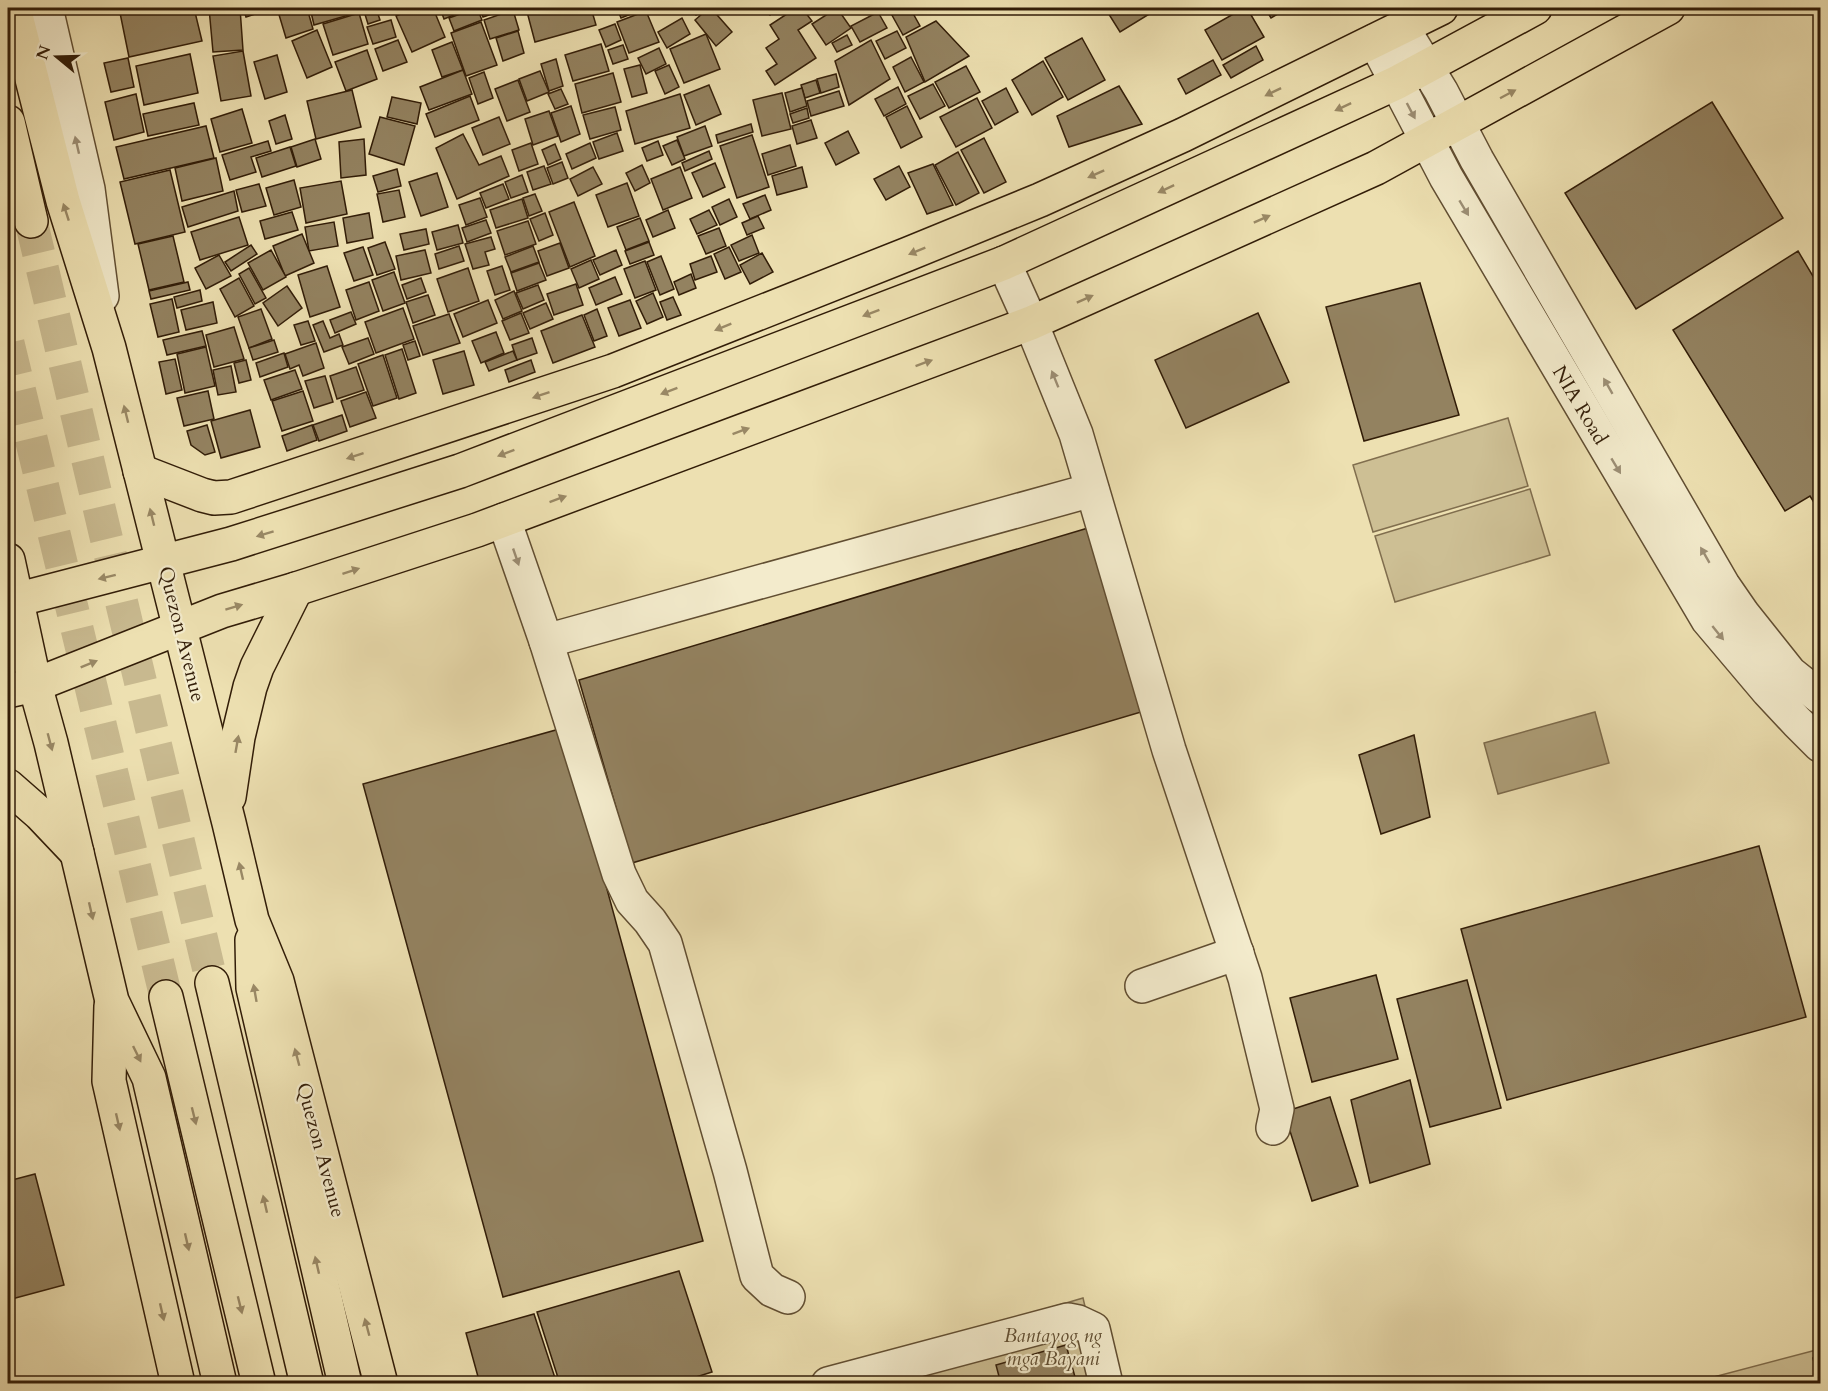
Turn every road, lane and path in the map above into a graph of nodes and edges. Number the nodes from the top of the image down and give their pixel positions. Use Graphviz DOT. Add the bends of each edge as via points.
graph roads {
  1 [pos="14,8"];
  2 [pos="45,8"];
  3 [pos="1441,8"];
  4 [pos="1535,8"];
  5 [pos="1668,8"];
  6 [pos="1389,34"];
  7 [pos="1426,66"];
  8 [pos="1396,82"];
  9 [pos="8,122"];
  10 [pos="1458,123"];
  11 [pos="1426,139"];
  12 [pos="31,221"];
  13 [pos="1004,262"];
  14 [pos="1031,323"];
  15 [pos="109,348"];
  16 [pos="140,471"];
  17 [pos="1092,490"];
  18 [pos="504,520"];
  19 [pos="8,560"];
  20 [pos="164,563"];
  21 [pos="296,589"];
  22 [pos="12,601"];
  23 [pos="180,628"];
  24 [pos="546,641"];
  25 [pos="21,688"];
  26 [pos="1821,697"];
  27 [pos="1821,745"];
  28 [pos="8,786"];
  29 [pos="229,823"];
  30 [pos="78,854"];
  31 [pos="252,920"];
  32 [pos="1237,953"];
  33 [pos="212,983"];
  34 [pos="1142,986"];
  35 [pos="166,998"];
  36 [pos="112,1001"];
  37 [pos="1273,1128"];
  38 [pos="788,1297"];
  39 [pos="178,1383"];
  40 [pos="220,1383"];
  41 [pos="259,1383"];
  42 [pos="307,1383"];
  43 [pos="345,1383"];
  44 [pos="381,1383"];
  45 [pos="828,1383"];
  46 [pos="1106,1383"];
  15 -- 1 [label="main road, Quezon Avenue, one-way" via="63,201"];
  15 -- 2 [label="street, Quezon Avenue, one-way" via="88,189"];
  3 -- 6 [label="main road"];
  4 -- 7 [label="main road"];
  10 -- 5 [label="main road, one-way"];
  6 -- 7 [label="street, NIA Road"];
  6 -- 8 [label="street, NIA Road"];
  6 -- 16 [label="main road, one-way" via="1040,200 613,370 231,497 202,495"];
  7 -- 8 [label="main road"];
  7 -- 10 [label="street, NIA Road"];
  8 -- 11 [label="street, NIA Road, one-way"];
  8 -- 13 [label="main road, one-way"];
  9 -- 12 [label="main road"];
  10 -- 11 [label="main road"];
  26 -- 10 [label="street, NIA Road, one-way" via="1790,673 1723,585"];
  14 -- 11 [label="main road, one-way" via="1376,168"];
  11 -- 27 [label="street, NIA Road, one-way" via="1708,620 1768,691"];
  13 -- 14 [label="street"];
  13 -- 20 [label="main road, one-way" via="460,471"];
  17 -- 14 [label="street, one-way" via="1076,434"];
  18 -- 14 [label="main road, one-way"];
  16 -- 15 [label="main road, Quezon Avenue, one-way"];
  20 -- 16 [label="main road, Quezon Avenue, one-way"];
  17 -- 24 [label="street"];
  17 -- 32 [label="street" via="1168,750"];
  21 -- 18 [label="main road, one-way"];
  18 -- 24 [label="street, one-way"];
  19 -- 22 [label="main road"];
  20 -- 22 [label="main road, one-way"];
  20 -- 23 [label="main road, Quezon Avenue"];
  23 -- 21 [label="main road, one-way"];
  29 -- 21 [label="main road, one-way" via="229,788 247,696"];
  22 -- 25 [label="main road"];
  25 -- 23 [label="main road, one-way"];
  23 -- 29 [label="main road, Quezon Avenue"];
  24 -- 38 [label="street" via="619,874 632,901 664,943 758,1276 772,1290"];
  25 -- 30 [label="main road, one-way" via="51,743"];
  28 -- 30 [label="main road"];
  31 -- 29 [label="main road, Quezon Avenue, one-way"];
  30 -- 36 [label="main road, one-way"];
  43 -- 31 [label="main road, Quezon Avenue, one-way" via="254,988"];
  44 -- 31 [label="main road, Quezon Avenue, one-way" via="277,981"];
  32 -- 34 [label="street"];
  32 -- 37 [label="street" via="1277,1109"];
  42 -- 33 [label="main road, one-way"];
  35 -- 41 [label="main road, one-way"];
  36 -- 39 [label="main road, one-way" via="109,1081"];
  36 -- 40 [label="main road, one-way" via="149,1078"];
  45 -- 46 [label="street" via="1068,1320 1093,1329"];
}
